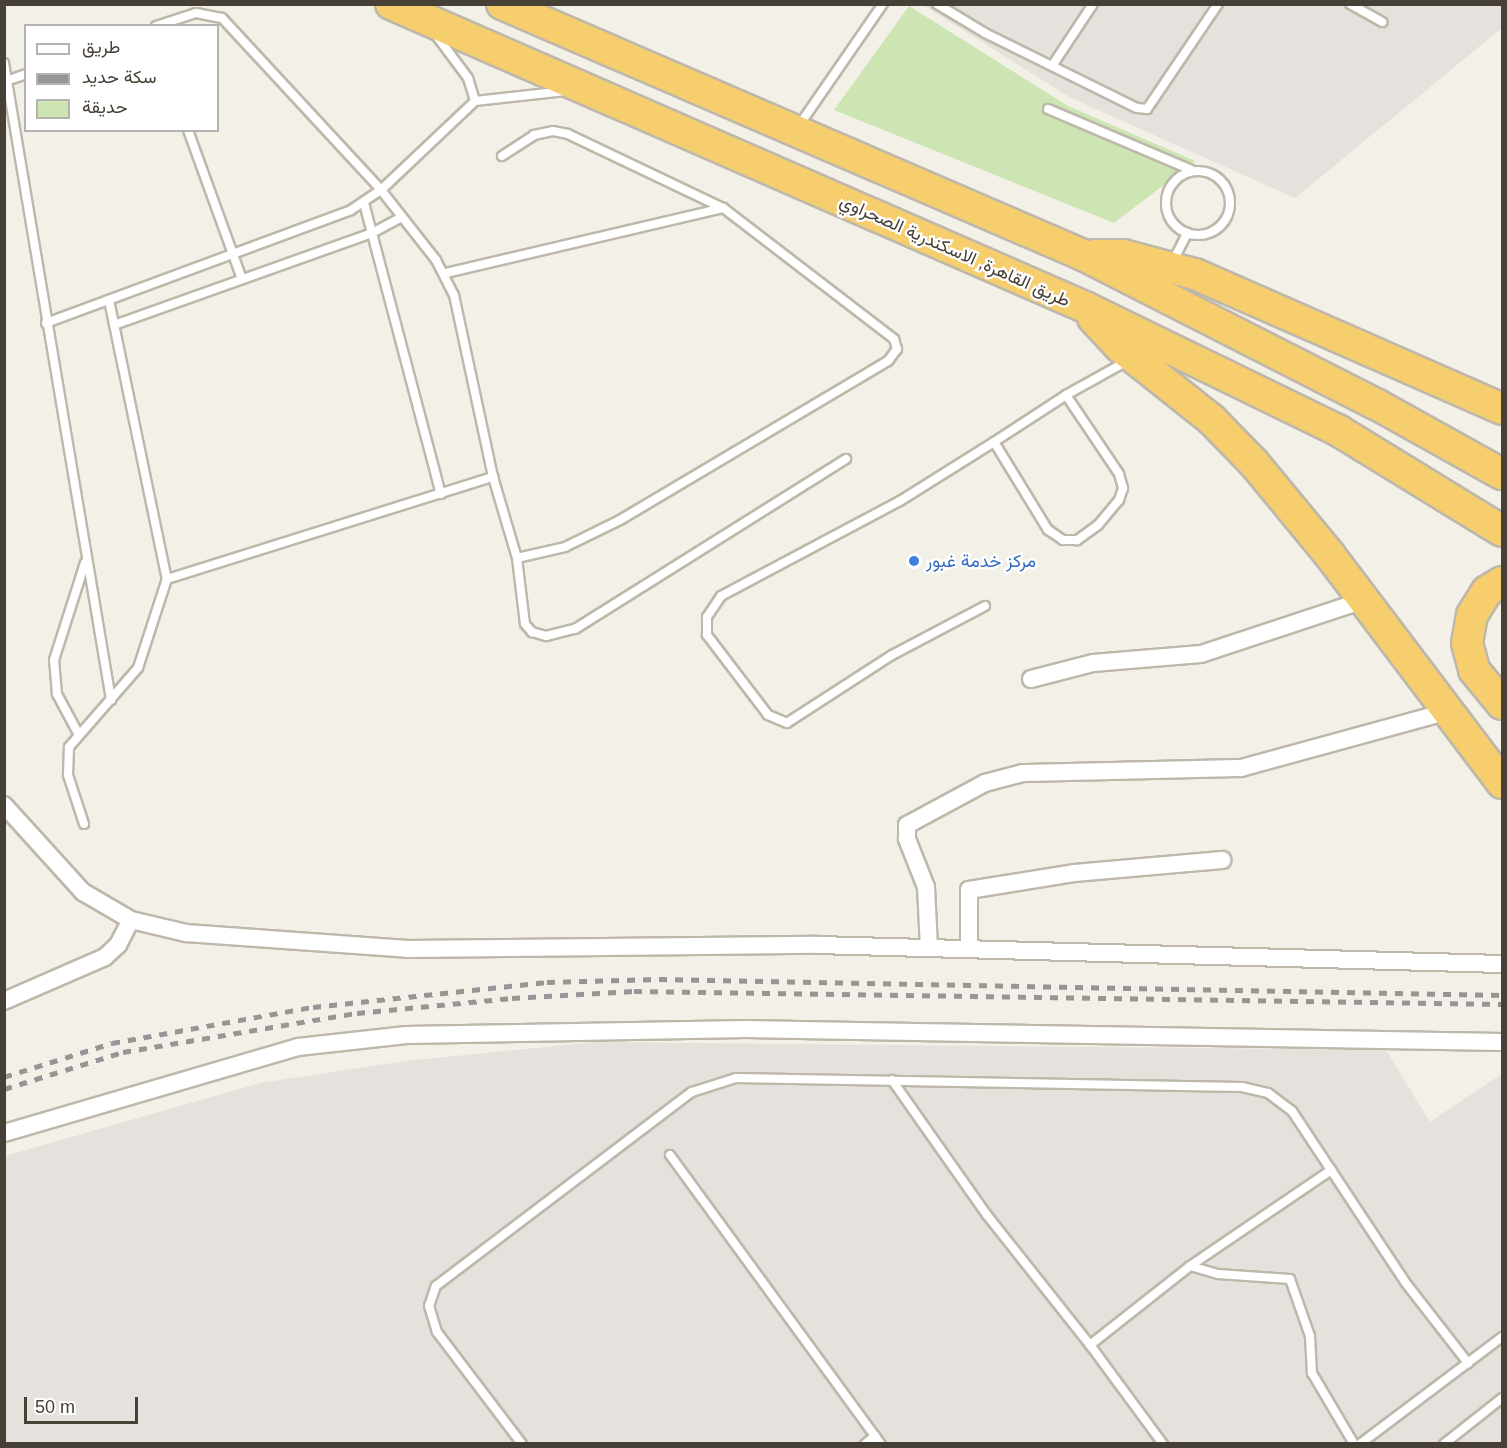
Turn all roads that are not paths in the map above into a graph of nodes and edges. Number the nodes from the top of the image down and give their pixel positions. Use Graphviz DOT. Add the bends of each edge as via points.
graph roads {
  1 [pos="391,4"];
  2 [pos="502,4"];
  3 [pos="884,4"];
  4 [pos="937,4"];
  5 [pos="1093,4"];
  6 [pos="1218,4"];
  7 [pos="1350,4"];
  8 [pos="536,11"];
  9 [pos="424,19"];
  10 [pos="1382,22"];
  11 [pos="162,24"];
  12 [pos="4,63"];
  13 [pos="1052,66"];
  14 [pos="24,75"];
  15 [pos="9,80"];
  16 [pos="584,89"];
  17 [pos="475,100"];
  18 [pos="1048,109"];
  19 [pos="795,131"];
  20 [pos="189,132"];
  21 [pos="502,156"];
  22 [pos="1192,171"];
  23 [pos="381,190"];
  24 [pos="364,202"];
  25 [pos="723,208"];
  26 [pos="402,217"];
  27 [pos="372,232"];
  28 [pos="1187,233"];
  29 [pos="234,255"];
  30 [pos="1083,255"];
  31 [pos="1170,266"];
  32 [pos="446,273"];
  33 [pos="242,279"];
  34 [pos="109,300"];
  35 [pos="1087,308"];
  36 [pos="46,323"];
  37 [pos="114,325"];
  38 [pos="1132,357"];
  39 [pos="1066,395"];
  40 [pos="1501,406"];
  41 [pos="994,442"];
  42 [pos="846,459"];
  43 [pos="1503,474"];
  44 [pos="494,477"];
  45 [pos="441,494"];
  46 [pos="1503,531"];
  47 [pos="517,558"];
  48 [pos="86,560"];
  49 [pos="166,579"];
  50 [pos="1503,582"];
  51 [pos="1364,600"];
  52 [pos="985,606"];
  53 [pos="1031,679"];
  54 [pos="111,700"];
  55 [pos="1503,704"];
  56 [pos="1449,711"];
  57 [pos="79,735"];
  58 [pos="1503,783"];
  59 [pos="4,805"];
  60 [pos="84,824"];
  61 [pos="1222,860"];
  62 [pos="131,920"];
  63 [pos="929,948"];
  64 [pos="969,948"];
  65 [pos="1503,964"];
  66 [pos="4,1000"];
  67 [pos="1503,1042"];
  68 [pos="892,1080"];
  69 [pos="4,1133"];
  70 [pos="670,1155"];
  71 [pos="1331,1170"];
  72 [pos="1190,1266"];
  73 [pos="1503,1337"];
  74 [pos="1089,1345"];
  75 [pos="1468,1363"];
  76 [pos="1503,1398"];
  77 [pos="878,1440"];
  78 [pos="522,1443"];
  79 [pos="865,1443"];
  80 [pos="1163,1443"];
  81 [pos="1354,1443"];
  82 [pos="1360,1443"];
  83 [pos="1444,1443"];
  1 -- 9 [label="highway, طريق القاهرة, الاسكندرية الصحراوي"];
  2 -- 8 [label="highway"];
  3 -- 19 [label="lane"];
  4 -- 13 [label="lane"];
  5 -- 13 [label="lane"];
  6 -- 13 [label="lane" via="1151,108 1137,108"];
  7 -- 10 [label="lane"];
  8 -- 19 [label="highway"];
  9 -- 16 [label="highway, طريق القاهرة, الاسكندرية الصحراوي"];
  9 -- 17 [label="lane" via="468,78"];
  11 -- 23 [label="lane" via="195,13 222,18"];
  12 -- 15 [label="lane"];
  14 -- 15 [label="lane"];
  15 -- 36 [label="lane"];
  16 -- 17 [label="lane"];
  16 -- 35 [label="highway, طريق القاهرة, الاسكندرية الصحراوي"];
  17 -- 23 [label="lane"];
  18 -- 22 [label="lane"];
  19 -- 30 [label="highway"];
  20 -- 29 [label="lane"];
  21 -- 25 [label="lane" via="534,135 553,131 568,134"];
  22 -- 28 [label="lane" via="1177,178 1168,192 1166,208 1173,224"];
  22 -- 28 [label="lane" via="1209,172 1223,182 1230,197 1228,214 1219,228 1204,235"];
  23 -- 24 [label="lane"];
  23 -- 26 [label="lane"];
  24 -- 27 [label="lane"];
  24 -- 29 [label="lane" via="331,220"];
  25 -- 32 [label="lane"];
  25 -- 47 [label="lane" via="894,339 897,349 888,361 621,520 565,547"];
  26 -- 27 [label="lane"];
  26 -- 32 [label="lane"];
  27 -- 33 [label="lane"];
  27 -- 45 [label="lane"];
  28 -- 31 [label="lane"];
  29 -- 33 [label="lane"];
  29 -- 34 [label="lane"];
  30 -- 31 [label="highway" via="1123,255"];
  30 -- 43 [label="highway" via="1376,404"];
  31 -- 40 [label="highway" via="1230,288"];
  32 -- 44 [label="lane"];
  33 -- 37 [label="lane"];
  34 -- 36 [label="lane"];
  34 -- 37 [label="lane"];
  35 -- 38 [label="highway" via="1107,335"];
  35 -- 46 [label="highway, طريق القاهرة, الاسكندرية الصحراوي" via="1339,431"];
  36 -- 48 [label="lane"];
  37 -- 49 [label="lane"];
  38 -- 39 [label="lane"];
  38 -- 51 [label="highway" via="1212,420 1254,463"];
  39 -- 41 [label="lane"];
  39 -- 41 [label="lane" via="1119,474 1123,488 1119,500 1098,525 1077,540 1063,540 1048,530"];
  41 -- 52 [label="lane" via="900,501 721,596 706,617 707,635 768,715 787,723 892,655"];
  42 -- 47 [label="lane" via="575,629 546,636 532,632 525,624"];
  44 -- 45 [label="lane"];
  44 -- 47 [label="lane"];
  45 -- 49 [label="lane"];
  48 -- 54 [label="lane"];
  48 -- 57 [label="lane" via="54,660 57,694"];
  49 -- 54 [label="lane" via="138,668"];
  50 -- 55 [label="highway" via="1487,591 1472,615 1467,643 1474,670"];
  51 -- 53 [label="street" via="1201,654 1093,663"];
  51 -- 56 [label="highway"];
  54 -- 57 [label="lane"];
  56 -- 58 [label="highway"];
  56 -- 63 [label="street" via="1240,768 1046,772 985,783 907,825 907,839 926,887"];
  57 -- 60 [label="lane" via="66,759"];
  59 -- 62 [label="street" via="83,892"];
  61 -- 64 [label="street" via="1074,873 969,890"];
  62 -- 63 [label="street" via="186,933 407,949 817,945"];
  62 -- 66 [label="street" via="118,945 105,957"];
  63 -- 64 [label="street"];
  64 -- 65 [label="street"];
  67 -- 69 [label="street" via="746,1029 405,1035 298,1047"];
  68 -- 71 [label="lane" via="1242,1087 1268,1093 1292,1111"];
  68 -- 74 [label="lane" via="987,1215"];
  68 -- 78 [label="lane" via="736,1078 692,1092 436,1286 429,1306 437,1332"];
  70 -- 77 [label="lane"];
  71 -- 72 [label="lane"];
  71 -- 75 [label="lane" via="1405,1282"];
  72 -- 74 [label="lane"];
  72 -- 81 [label="lane" via="1218,1274 1290,1279 1310,1336 1312,1373"];
  73 -- 75 [label="lane"];
  74 -- 80 [label="lane"];
  75 -- 82 [label="lane"];
  76 -- 83 [label="lane"];
  77 -- 79 [label="lane"];
}
